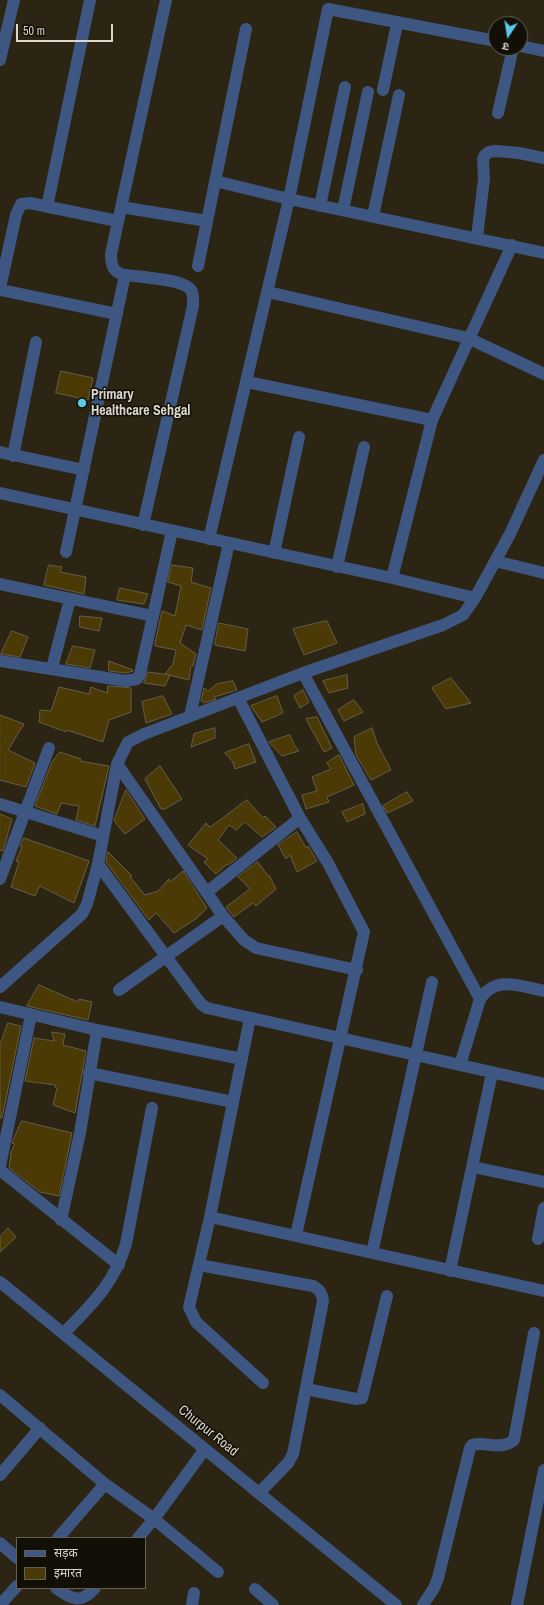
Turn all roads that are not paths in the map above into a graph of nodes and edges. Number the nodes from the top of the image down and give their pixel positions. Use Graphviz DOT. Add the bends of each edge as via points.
graph roads {
  1 [pos="14,0"];
  2 [pos="90,0"];
  3 [pos="166,0"];
  4 [pos="397,24"];
  5 [pos="246,29"];
  6 [pos="488,40"];
  7 [pos="528,48"];
  8 [pos="544,51"];
  9 [pos="511,56"];
  10 [pos="0,60"];
  11 [pos="345,87"];
  12 [pos="383,90"];
  13 [pos="368,92"];
  14 [pos="399,95"];
  15 [pos="498,113"];
  16 [pos="544,158"];
  17 [pos="215,181"];
  18 [pos="289,199"];
  19 [pos="320,206"];
  20 [pos="47,207"];
  21 [pos="121,207"];
  22 [pos="343,210"];
  23 [pos="373,216"];
  24 [pos="117,221"];
  25 [pos="207,221"];
  26 [pos="478,237"];
  27 [pos="512,245"];
  28 [pos="544,253"];
  29 [pos="198,266"];
  30 [pos="125,275"];
  31 [pos="0,289"];
  32 [pos="268,292"];
  33 [pos="116,314"];
  34 [pos="468,338"];
  35 [pos="36,342"];
  36 [pos="544,374"];
  37 [pos="247,382"];
  38 [pos="432,420"];
  39 [pos="299,437"];
  40 [pos="364,447"];
  41 [pos="0,452"];
  42 [pos="13,456"];
  43 [pos="544,460"];
  44 [pos="84,470"];
  45 [pos="0,493"];
  46 [pos="75,510"];
  47 [pos="143,525"];
  48 [pos="172,532"];
  49 [pos="209,539"];
  50 [pos="229,544"];
  51 [pos="66,552"];
  52 [pos="274,553"];
  53 [pos="495,561"];
  54 [pos="337,567"];
  55 [pos="544,573"];
  56 [pos="392,578"];
  57 [pos="0,584"];
  58 [pos="475,598"];
  59 [pos="70,599"];
  60 [pos="153,616"];
  61 [pos="0,661"];
  62 [pos="52,668"];
  63 [pos="303,673"];
  64 [pos="238,698"];
  65 [pos="190,716"];
  66 [pos="49,748"];
  67 [pos="117,764"];
  68 [pos="0,804"];
  69 [pos="25,812"];
  70 [pos="300,818"];
  71 [pos="103,836"];
  72 [pos="98,864"];
  73 [pos="0,879"];
  74 [pos="207,892"];
  75 [pos="223,916"];
  76 [pos="166,956"];
  77 [pos="357,970"];
  78 [pos="2,982"];
  79 [pos="432,982"];
  80 [pos="119,990"];
  81 [pos="544,991"];
  82 [pos="480,999"];
  83 [pos="0,1007"];
  84 [pos="31,1015"];
  85 [pos="250,1018"];
  86 [pos="97,1030"];
  87 [pos="341,1039"];
  88 [pos="416,1056"];
  89 [pos="242,1059"];
  90 [pos="460,1065"];
  91 [pos="90,1073"];
  92 [pos="492,1073"];
  93 [pos="544,1084"];
  94 [pos="233,1102"];
  95 [pos="152,1108"];
  96 [pos="0,1166"];
  97 [pos="474,1166"];
  98 [pos="0,1170"];
  99 [pos="544,1182"];
  100 [pos="544,1208"];
  101 [pos="210,1216"];
  102 [pos="61,1220"];
  103 [pos="296,1235"];
  104 [pos="538,1239"];
  105 [pos="372,1253"];
  106 [pos="119,1265"];
  107 [pos="199,1265"];
  108 [pos="450,1271"];
  109 [pos="0,1282"];
  110 [pos="544,1291"];
  111 [pos="387,1296"];
  112 [pos="64,1333"];
  113 [pos="534,1333"];
  114 [pos="263,1383"];
  115 [pos="306,1389"];
  116 [pos="0,1395"];
  117 [pos="40,1428"];
  118 [pos="206,1449"];
  119 [pos="544,1470"];
  120 [pos="0,1475"];
  121 [pos="105,1484"];
  122 [pos="260,1492"];
  123 [pos="154,1519"];
  124 [pos="59,1537"];
  125 [pos="139,1537"];
  126 [pos="0,1543"];
  127 [pos="16,1557"];
  128 [pos="218,1572"];
  129 [pos="16,1587"];
  130 [pos="57,1589"];
  131 [pos="94,1589"];
  132 [pos="255,1589"];
  133 [pos="392,1604"];
  134 [pos="0,1605"];
  135 [pos="273,1605"];
  136 [pos="423,1605"];
  137 [pos="517,1605"];
  1 -- 10 [label="street"];
  2 -- 20 [label="street"];
  3 -- 21 [label="street"];
  4 -- 6 [label="street"];
  4 -- 12 [label="street"];
  4 -- 18 [label="street" via="328,9"];
  5 -- 17 [label="street"];
  7 -- 8 [label="street"];
  9 -- 15 [label="street"];
  11 -- 19 [label="street"];
  13 -- 22 [label="street"];
  14 -- 23 [label="street"];
  16 -- 26 [label="street" via="496,151 485,155"];
  17 -- 18 [label="street"];
  17 -- 25 [label="street"];
  18 -- 19 [label="street"];
  18 -- 32 [label="street"];
  19 -- 22 [label="street"];
  20 -- 24 [label="street"];
  20 -- 31 [label="street" via="24,202 18,207"];
  21 -- 24 [label="street"];
  21 -- 25 [label="street"];
  22 -- 23 [label="street"];
  23 -- 26 [label="street"];
  24 -- 30 [label="street" via="111,264 119,274"];
  25 -- 29 [label="street"];
  26 -- 27 [label="street"];
  27 -- 28 [label="street"];
  27 -- 34 [label="street"];
  30 -- 33 [label="street"];
  30 -- 47 [label="street" via="181,284 191,291 193,296 193,306"];
  31 -- 33 [label="street"];
  32 -- 34 [label="street"];
  32 -- 37 [label="street"];
  33 -- 44 [label="street"];
  34 -- 36 [label="street"];
  34 -- 38 [label="street"];
  35 -- 42 [label="street"];
  37 -- 38 [label="street"];
  37 -- 49 [label="street"];
  38 -- 56 [label="street"];
  39 -- 52 [label="street"];
  40 -- 54 [label="street"];
  41 -- 42 [label="street"];
  42 -- 44 [label="street"];
  43 -- 53 [label="street"];
  44 -- 46 [label="street"];
  45 -- 46 [label="street"];
  46 -- 47 [label="street"];
  46 -- 51 [label="street"];
  47 -- 48 [label="street"];
  48 -- 49 [label="street"];
  48 -- 60 [label="street"];
  49 -- 50 [label="street"];
  50 -- 52 [label="street"];
  50 -- 65 [label="street"];
  52 -- 54 [label="street"];
  53 -- 55 [label="street"];
  53 -- 58 [label="street"];
  54 -- 56 [label="street"];
  56 -- 58 [label="street"];
  57 -- 59 [label="street"];
  58 -- 63 [label="street" via="462,615 449,622"];
  59 -- 60 [label="street"];
  59 -- 62 [label="street"];
  60 -- 62 [label="street" via="140,674 132,681"];
  61 -- 62 [label="street"];
  63 -- 64 [label="street"];
  63 -- 82 [label="street"];
  64 -- 65 [label="street"];
  64 -- 70 [label="street"];
  65 -- 67 [label="street" via="134,738 124,748"];
  66 -- 69 [label="street"];
  67 -- 71 [label="street"];
  67 -- 74 [label="street"];
  68 -- 69 [label="street"];
  69 -- 71 [label="street"];
  69 -- 73 [label="street"];
  70 -- 74 [label="street"];
  70 -- 77 [label="street" via="364,928"];
  71 -- 72 [label="street"];
  72 -- 76 [label="street"];
  72 -- 78 [label="street" via="82,914"];
  74 -- 75 [label="street"];
  75 -- 76 [label="street"];
  75 -- 77 [label="street" via="244,940 256,948"];
  76 -- 80 [label="street"];
  76 -- 85 [label="street" via="204,1007"];
  77 -- 87 [label="street"];
  79 -- 88 [label="street"];
  81 -- 82 [label="street" via="499,984 486,990"];
  82 -- 90 [label="street"];
  83 -- 84 [label="street"];
  84 -- 86 [label="street"];
  84 -- 96 [label="street"];
  85 -- 87 [label="street"];
  85 -- 89 [label="street"];
  86 -- 89 [label="street"];
  86 -- 91 [label="street"];
  87 -- 88 [label="street"];
  87 -- 103 [label="street"];
  88 -- 90 [label="street"];
  88 -- 105 [label="street"];
  89 -- 94 [label="street"];
  90 -- 92 [label="street"];
  91 -- 94 [label="street"];
  91 -- 102 [label="street"];
  92 -- 93 [label="street"];
  92 -- 97 [label="street"];
  94 -- 101 [label="street"];
  95 -- 106 [label="street" via="126,1244"];
  97 -- 99 [label="street"];
  97 -- 108 [label="street"];
  98 -- 102 [label="street"];
  100 -- 104 [label="street"];
  101 -- 103 [label="street"];
  101 -- 107 [label="street"];
  102 -- 106 [label="street"];
  103 -- 105 [label="street"];
  105 -- 108 [label="street"];
  106 -- 112 [label="street" via="104,1291"];
  107 -- 114 [label="street" via="189,1307 192,1316"];
  107 -- 115 [label="street" via="313,1286 320,1290 323,1301"];
  108 -- 110 [label="street"];
  109 -- 112 [label="street, Churpur Road"];
  111 -- 115 [label="street" via="362,1398"];
  112 -- 118 [label="street, Churpur Road"];
  113 -- 136 [label="street" via="514,1440 503,1446 472,1445 438,1578"];
  115 -- 122 [label="street" via="291,1458"];
  116 -- 117 [label="street"];
  117 -- 120 [label="street"];
  117 -- 121 [label="street"];
  118 -- 122 [label="street, Churpur Road"];
  118 -- 123 [label="street"];
  119 -- 137 [label="street"];
  121 -- 123 [label="street"];
  121 -- 124 [label="street"];
  122 -- 133 [label="street, Churpur Road"];
  123 -- 125 [label="street"];
  123 -- 128 [label="street"];
  126 -- 127 [label="street"];
  129 -- 134 [label="street"];
  130 -- 131 [label="street" via="67,1596 79,1599 85,1598"];
  132 -- 135 [label="street"];
}
